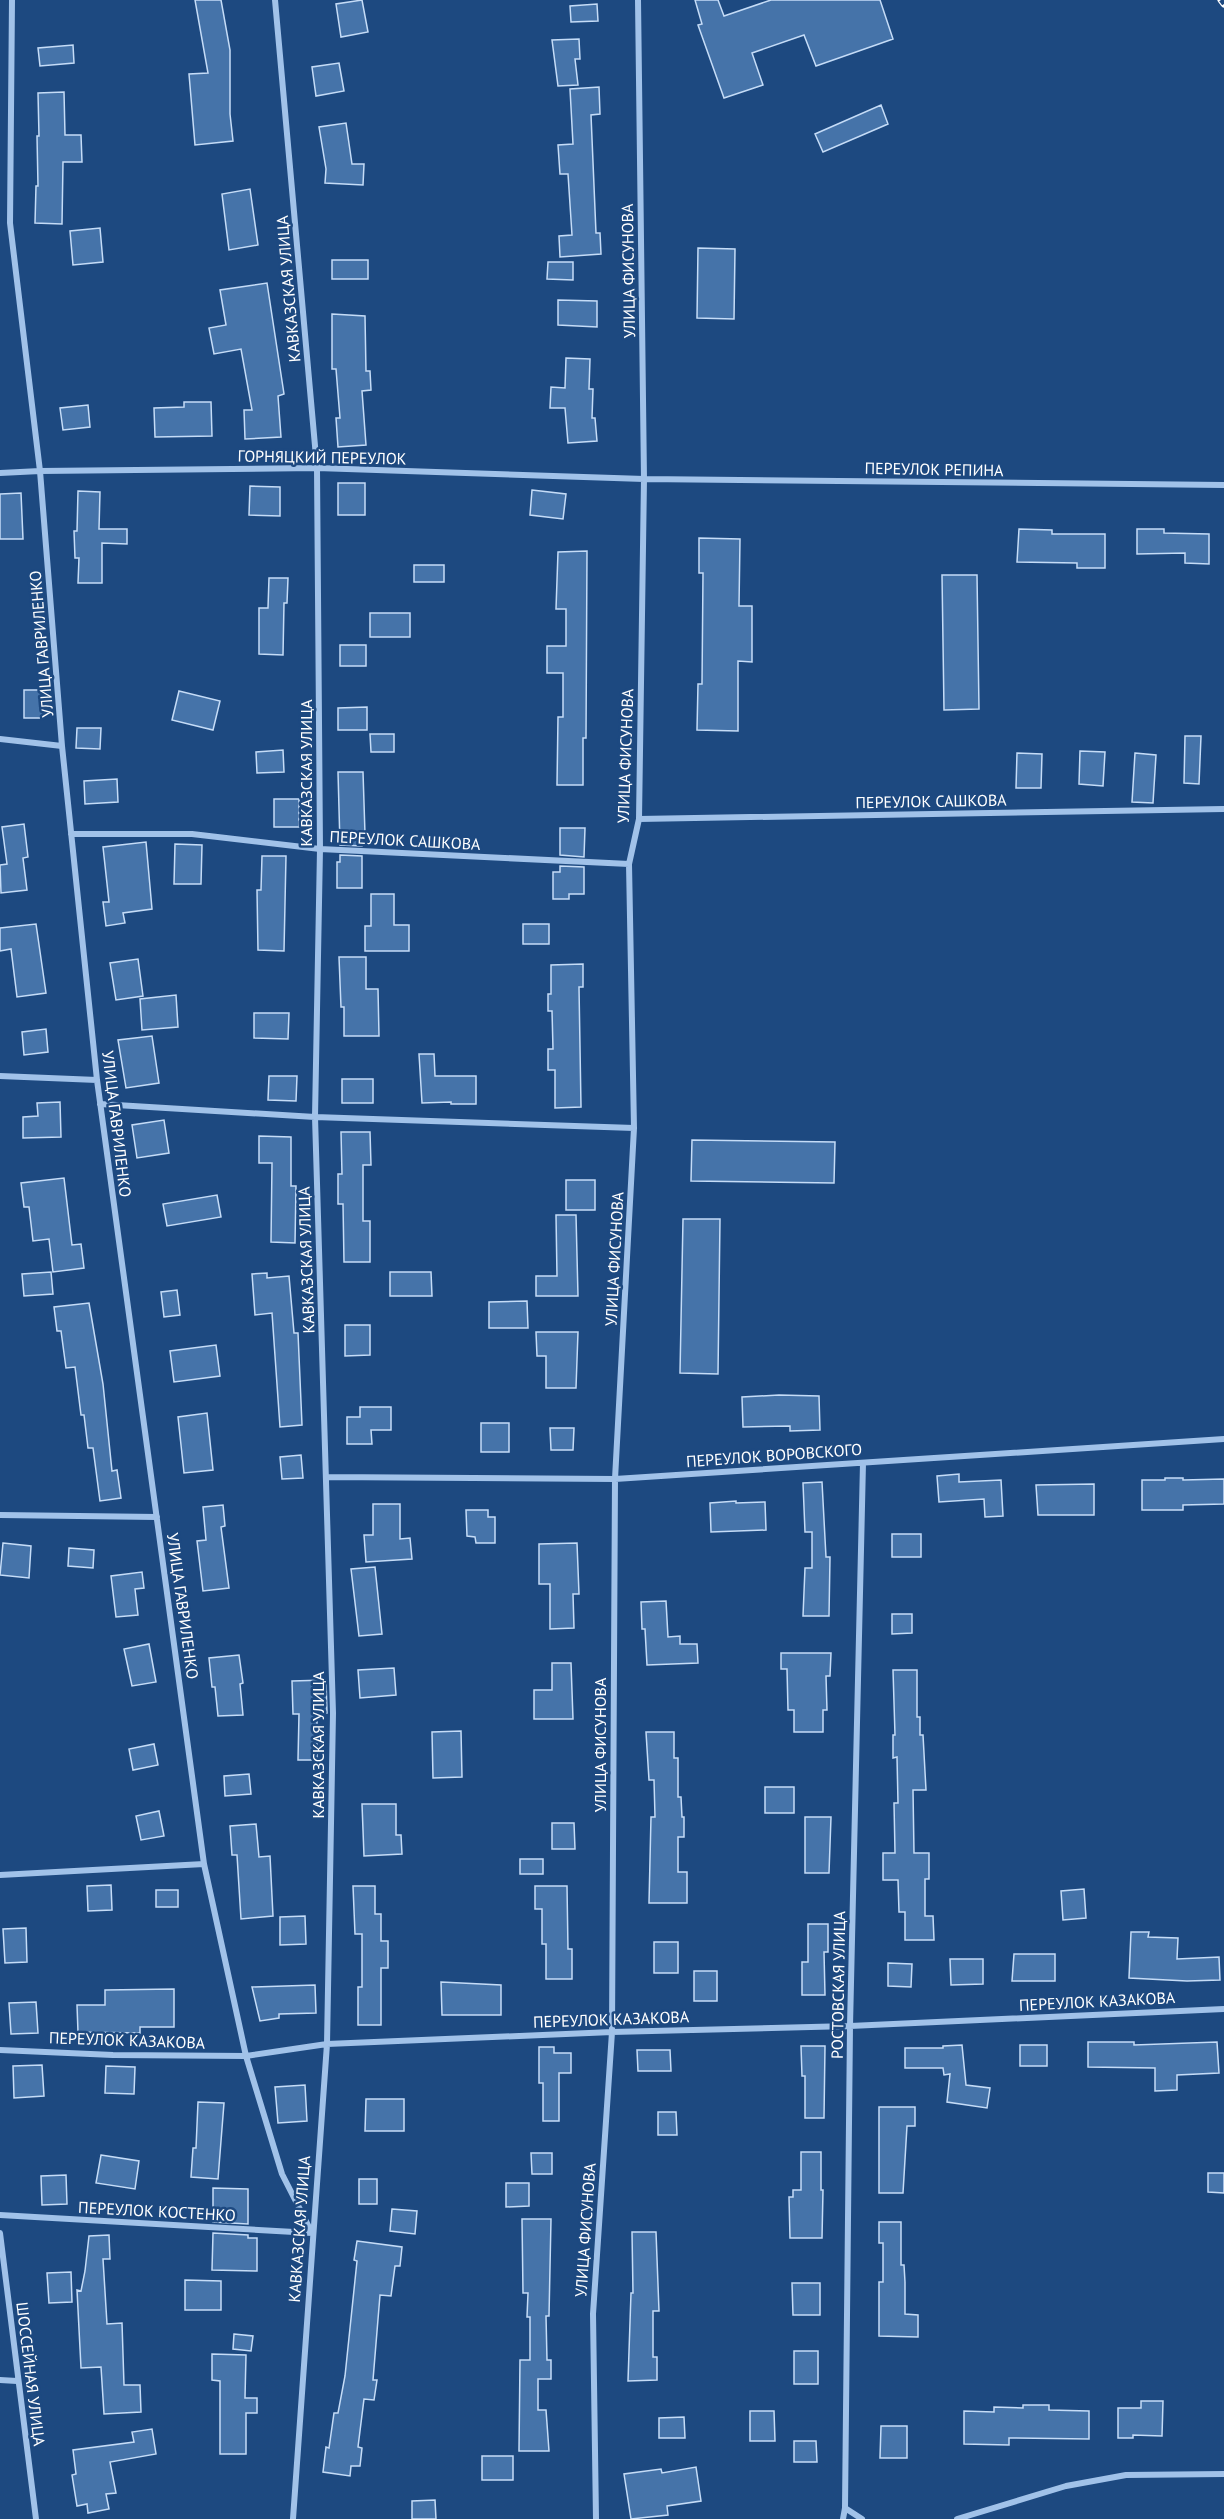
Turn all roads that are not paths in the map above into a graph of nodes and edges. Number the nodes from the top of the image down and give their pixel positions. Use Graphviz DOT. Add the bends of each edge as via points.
graph roads {
  1 [pos="12,0"];
  2 [pos="275,0"];
  3 [pos="638,0"];
  4 [pos="317,468"];
  5 [pos="40,471"];
  6 [pos="0,473"];
  7 [pos="644,479"];
  8 [pos="1224,485"];
  9 [pos="0,739"];
  10 [pos="62,746"];
  11 [pos="1224,809"];
  12 [pos="639,819"];
  13 [pos="71,834"];
  14 [pos="320,849"];
  15 [pos="629,864"];
  16 [pos="0,1076"];
  17 [pos="97,1080"];
  18 [pos="100,1104"];
  19 [pos="315,1117"];
  20 [pos="634,1128"];
  21 [pos="1224,1439"];
  22 [pos="863,1463"];
  23 [pos="326,1477"];
  24 [pos="615,1479"];
  25 [pos="0,1515"];
  26 [pos="157,1517"];
  27 [pos="204,1864"];
  28 [pos="0,1875"];
  29 [pos="1224,2009"];
  30 [pos="850,2026"];
  31 [pos="612,2032"];
  32 [pos="327,2044"];
  33 [pos="0,2050"];
  34 [pos="246,2056"];
  35 [pos="0,2215"];
  36 [pos="0,2233"];
  37 [pos="312,2233"];
  38 [pos="0,2380"];
  39 [pos="17,2381"];
  40 [pos="1224,2474"];
  41 [pos="845,2508"];
  42 [pos="36,2519"];
  43 [pos="293,2519"];
  44 [pos="596,2519"];
  45 [pos="843,2519"];
  46 [pos="862,2519"];
  47 [pos="957,2519"];
  1 -- 5 [label="street, УЛИЦА ГАВРИЛЕНКО" via="10,223"];
  2 -- 4 [label="street, КАВКАЗСКАЯ УЛИЦА"];
  3 -- 7 [label="street, УЛИЦА ФИСУНОВА"];
  4 -- 5 [label="street, ГОРНЯЦКИЙ ПЕРЕУЛОК"];
  4 -- 7 [label="street, ГОРНЯЦКИЙ ПЕРЕУЛОК"];
  4 -- 14 [label="street, КАВКАЗСКАЯ УЛИЦА"];
  5 -- 6 [label="street, ГОРНЯЦКИЙ ПЕРЕУЛОК"];
  5 -- 10 [label="street, УЛИЦА ГАВРИЛЕНКО"];
  7 -- 8 [label="street, ПЕРЕУЛОК РЕПИНА"];
  7 -- 12 [label="street, УЛИЦА ФИСУНОВА"];
  9 -- 10 [label="street"];
  10 -- 13 [label="street, УЛИЦА ГАВРИЛЕНКО"];
  11 -- 12 [label="street, ПЕРЕУЛОК САШКОВА"];
  12 -- 15 [label="street, УЛИЦА ФИСУНОВА"];
  13 -- 14 [label="street, ПЕРЕУЛОК САШКОВА" via="192,834"];
  13 -- 17 [label="street, УЛИЦА ГАВРИЛЕНКО"];
  14 -- 15 [label="street, ПЕРЕУЛОК САШКОВА"];
  14 -- 19 [label="street, КАВКАЗСКАЯ УЛИЦА"];
  15 -- 20 [label="street, УЛИЦА ФИСУНОВА"];
  16 -- 17 [label="street"];
  17 -- 18 [label="street, УЛИЦА ГАВРИЛЕНКО"];
  18 -- 19 [label="street"];
  18 -- 26 [label="street, УЛИЦА ГАВРИЛЕНКО"];
  19 -- 20 [label="street"];
  19 -- 23 [label="street, КАВКАЗСКАЯ УЛИЦА"];
  20 -- 24 [label="street, УЛИЦА ФИСУНОВА"];
  21 -- 22 [label="street, ПЕРЕУЛОК ВОРОВСКОГО"];
  22 -- 24 [label="street, ПЕРЕУЛОК ВОРОВСКОГО"];
  22 -- 30 [label="street, РОСТОВСКАЯ УЛИЦА"];
  23 -- 24 [label="street, ПЕРЕУЛОК ВОРОВСКОГО"];
  23 -- 32 [label="street, КАВКАЗСКАЯ УЛИЦА" via="333,1713"];
  24 -- 31 [label="street, УЛИЦА ФИСУНОВА"];
  25 -- 26 [label="street"];
  26 -- 27 [label="street, УЛИЦА ГАВРИЛЕНКО"];
  27 -- 28 [label="street"];
  27 -- 34 [label="street, УЛИЦА ГАВРИЛЕНКО"];
  29 -- 30 [label="street, ПЕРЕУЛОК КАЗАКОВА"];
  30 -- 31 [label="street, ПЕРЕУЛОК КАЗАКОВА"];
  30 -- 41 [label="street, РОСТОВСКАЯ УЛИЦА"];
  31 -- 32 [label="street, ПЕРЕУЛОК КАЗАКОВА"];
  31 -- 44 [label="street, УЛИЦА ФИСУНОВА" via="593,2314"];
  32 -- 34 [label="street, ПЕРЕУЛОК КАЗАКОВА"];
  32 -- 37 [label="street, КАВКАЗСКАЯ УЛИЦА"];
  33 -- 34 [label="street, ПЕРЕУЛОК КАЗАКОВА"];
  34 -- 37 [label="street, УЛИЦА ГАВРИЛЕНКО" via="282,2174"];
  35 -- 37 [label="street, ПЕРЕУЛОК КОСТЕНКО"];
  36 -- 39 [label="street, ШОССЕЙНАЯ УЛИЦА"];
  37 -- 43 [label="street, КАВКАЗСКАЯ УЛИЦА"];
  38 -- 39 [label="street"];
  39 -- 42 [label="street, ШОССЕЙНАЯ УЛИЦА"];
  40 -- 47 [label="street" via="1126,2475 1066,2486"];
  41 -- 45 [label="street, РОСТОВСКАЯ УЛИЦА"];
  41 -- 46 [label="street"];
}
